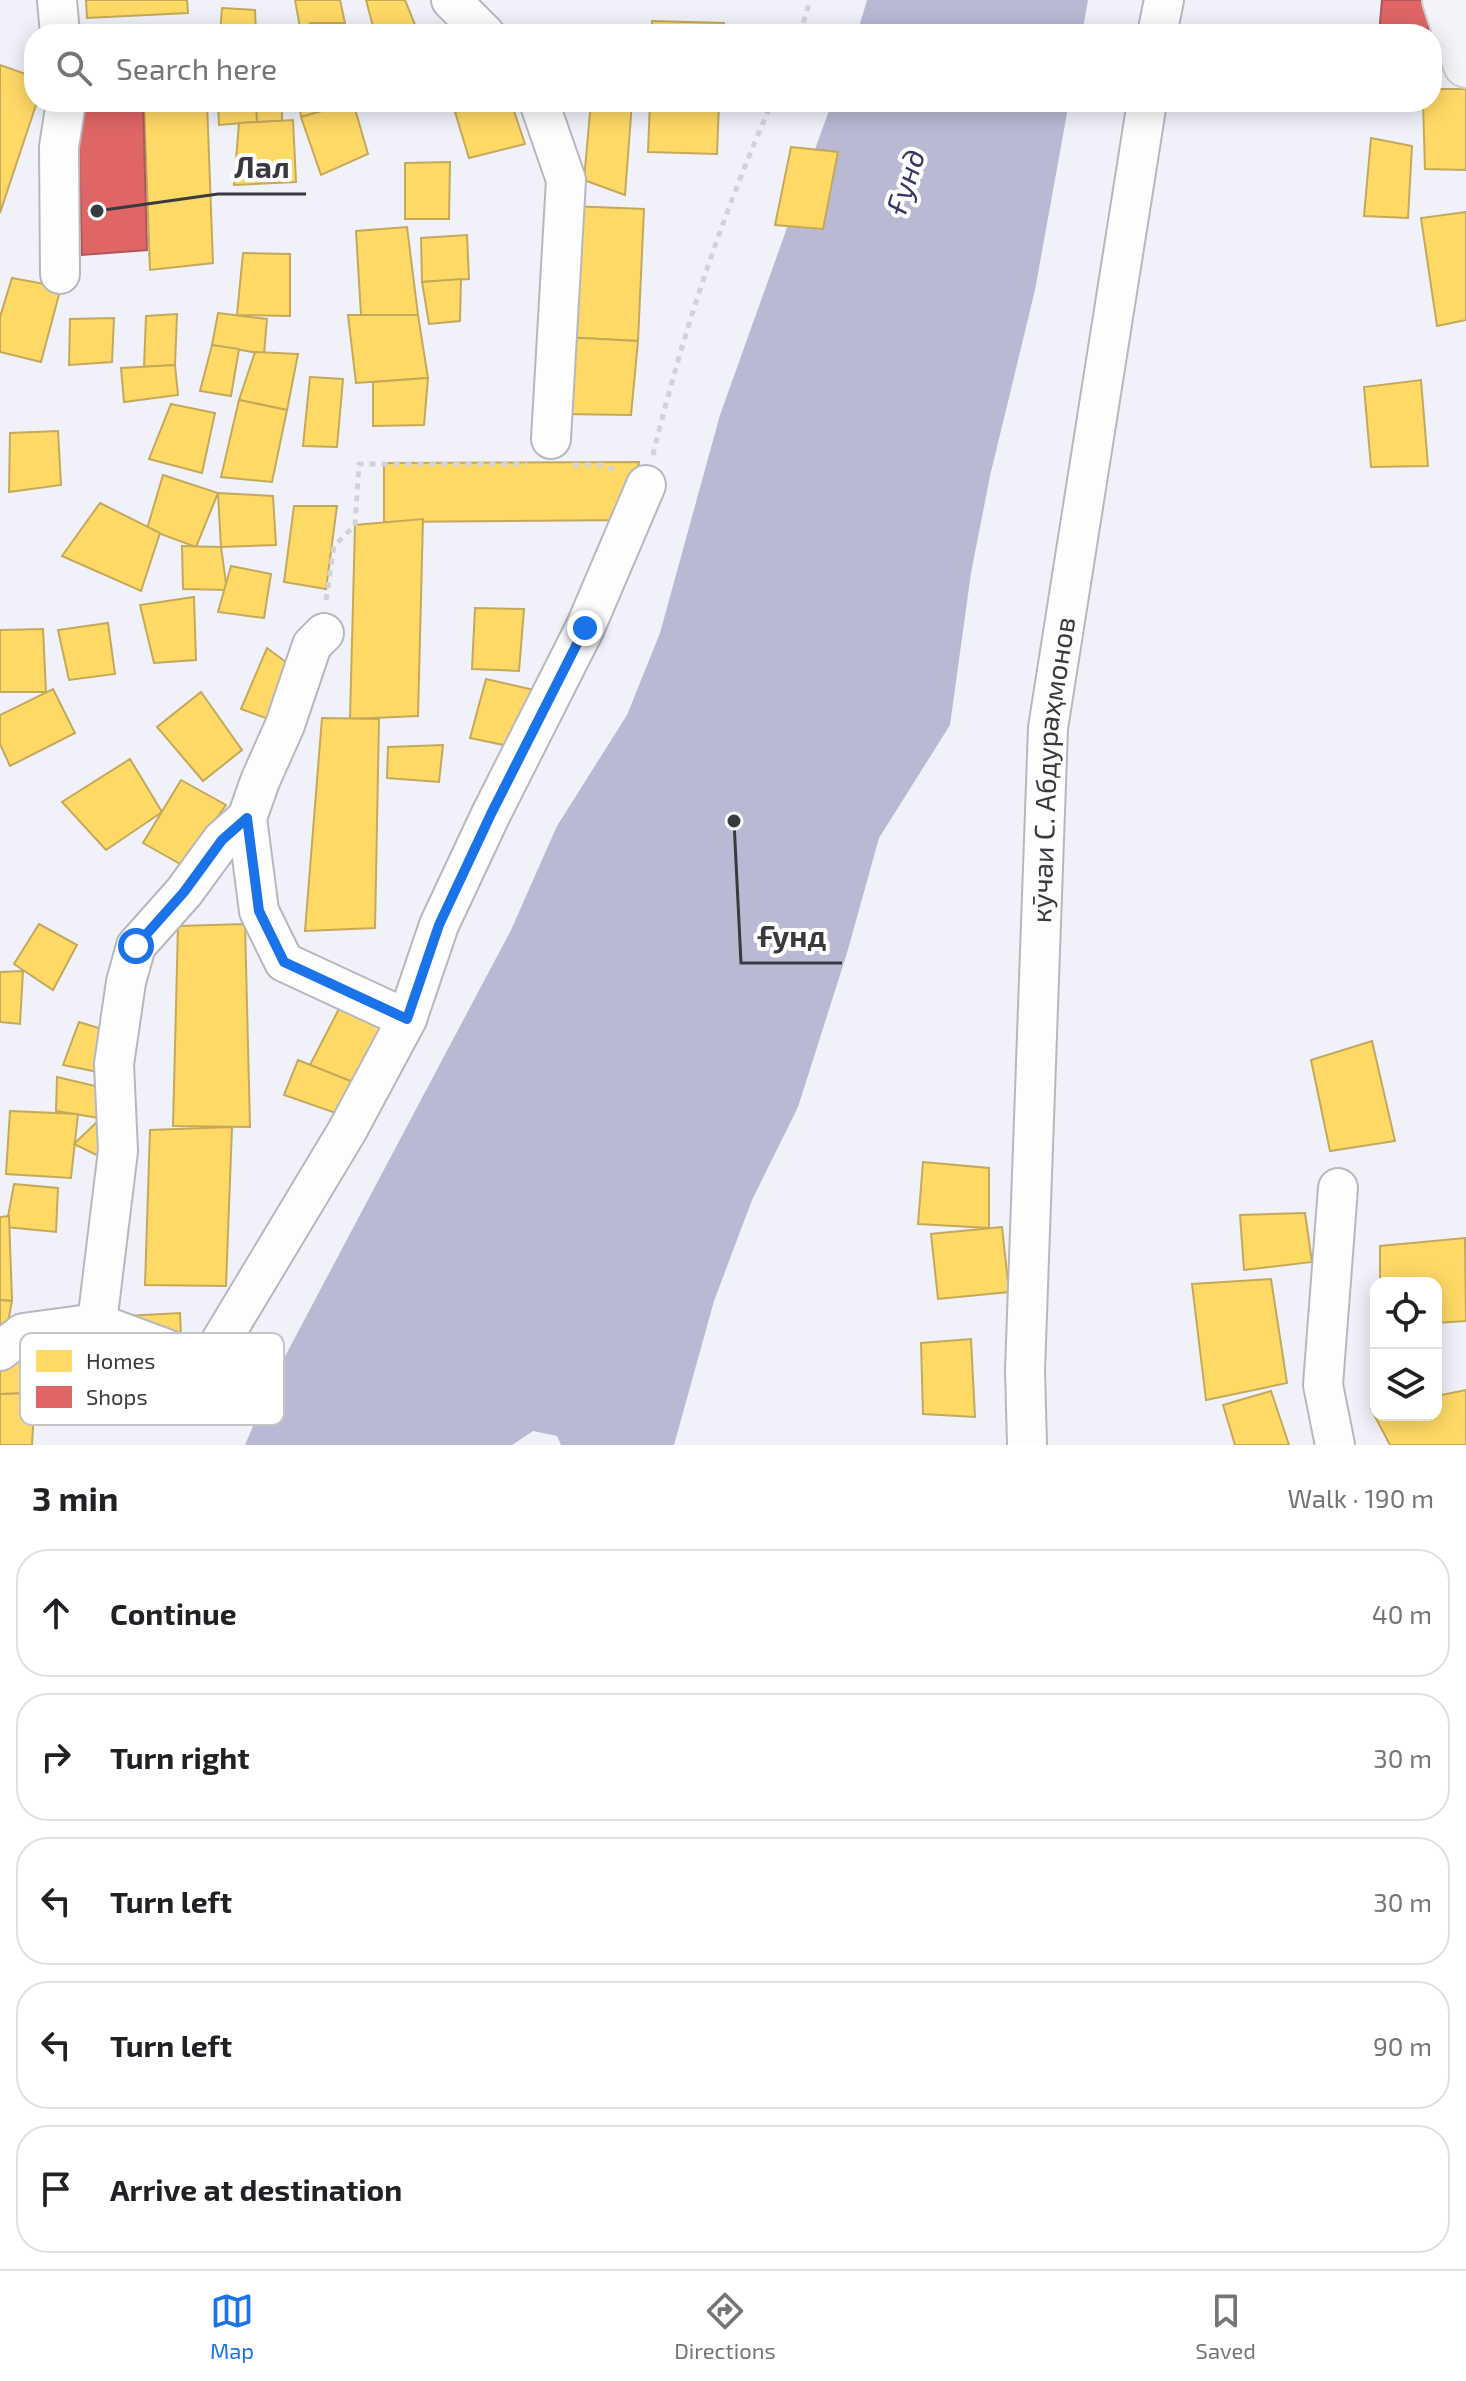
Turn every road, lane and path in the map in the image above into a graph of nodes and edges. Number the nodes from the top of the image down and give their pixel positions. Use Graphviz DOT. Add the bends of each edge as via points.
graph roads {
  1 [pos="57,0"];
  2 [pos="451,0"];
  3 [pos="810,0"];
  4 [pos="1164,0"];
  5 [pos="1452,5"];
  6 [pos="59,24"];
  7 [pos="475,24"];
  8 [pos="803,24"];
  9 [pos="1159,24"];
  10 [pos="1466,65"];
  11 [pos="64,112"];
  12 [pos="542,112"];
  13 [pos="767,112"];
  14 [pos="1145,112"];
  15 [pos="60,274"];
  16 [pos="554,456"];
  17 [pos="646,485"];
  18 [pos="324,633"];
  19 [pos="247,818"];
  20 [pos="407,1019"];
  21 [pos="1338,1188"];
  22 [pos="97,1323"];
  23 [pos="23,1333"];
  24 [pos="124,1333"];
  25 [pos="226,1333"];
  26 [pos="20,1335"];
  27 [pos="0,1351"];
  28 [pos="1027,1445"];
  29 [pos="1335,1445"];
  1 -- 6 [label="street"];
  2 -- 7 [label="street"];
  3 -- 8 [label="path"];
  4 -- 9 [label="street"];
  5 -- 10 [label="main road"];
  11 -- 15 [label="street" via="59,147"];
  12 -- 16 [label="street" via="566,180"];
  13 -- 17 [label="path" via="744,164 689,325"];
  14 -- 28 [label="street, кӯчаи С. Абдураҳмонов" via="1048,728 1025,1370"];
  16 -- 17 [label="path" via="603,465"];
  16 -- 18 [label="path" via="359,464 355,525 334,546"];
  17 -- 20 [label="street" via="585,628 439,925"];
  18 -- 19 [label="street" via="312,645"];
  19 -- 20 [label="street" via="259,911 284,962"];
  19 -- 22 [label="street" via="222,840 136,946 114,1064 118,1151"];
  20 -- 25 [label="street"];
  21 -- 29 [label="street" via="1323,1385"];
  22 -- 23 [label="street"];
  22 -- 24 [label="street"];
  26 -- 27 [label="street"];
}
